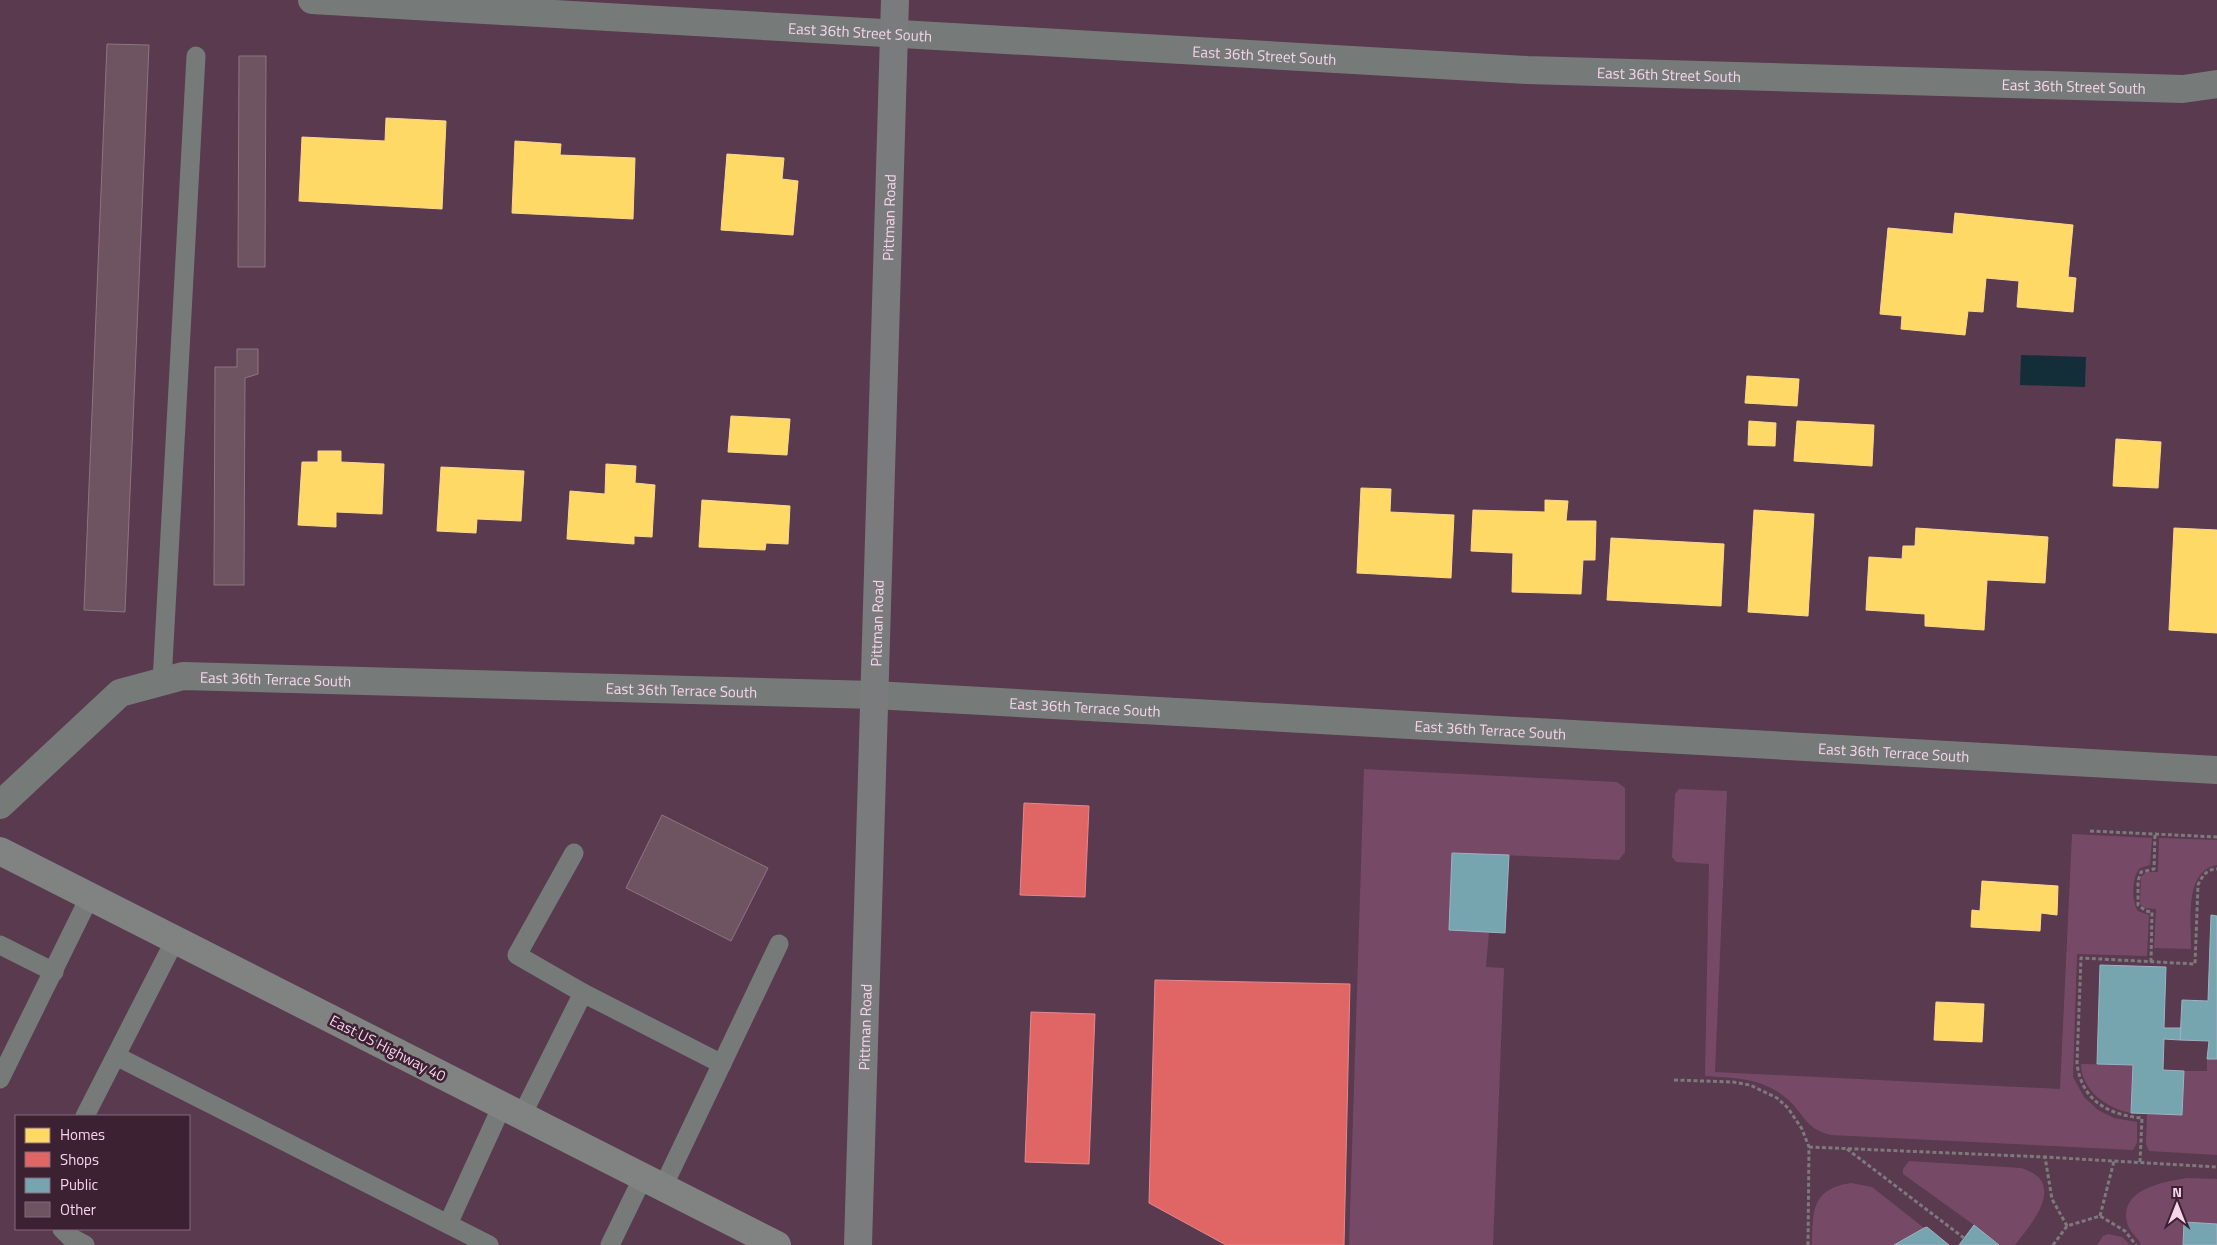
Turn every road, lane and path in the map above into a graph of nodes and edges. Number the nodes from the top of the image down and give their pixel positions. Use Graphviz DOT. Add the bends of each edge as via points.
graph roads {
  1 [pos="312,0"];
  2 [pos="895,0"];
  3 [pos="894,34"];
  4 [pos="196,56"];
  5 [pos="2217,84"];
  6 [pos="162,682"];
  7 [pos="874,696"];
  8 [pos="2217,770"];
  9 [pos="0,805"];
  10 [pos="2090,831"];
  11 [pos="2155,834"];
  12 [pos="2217,837"];
  13 [pos="0,851"];
  14 [pos="574,853"];
  15 [pos="2217,869"];
  16 [pos="90,896"];
  17 [pos="175,940"];
  18 [pos="779,944"];
  19 [pos="0,945"];
  20 [pos="2151,962"];
  21 [pos="54,972"];
  22 [pos="584,993"];
  23 [pos="116,1056"];
  24 [pos="722,1064"];
  25 [pos="0,1079"];
  26 [pos="1674,1080"];
  27 [pos="512,1110"];
  28 [pos="86,1115"];
  29 [pos="1809,1147"];
  30 [pos="1846,1148"];
  31 [pos="2045,1157"];
  32 [pos="2114,1161"];
  33 [pos="2140,1162"];
  34 [pos="2217,1167"];
  35 [pos="653,1182"];
  36 [pos="2100,1216"];
  37 [pos="448,1224"];
  38 [pos="2067,1226"];
  39 [pos="63,1230"];
  40 [pos="1964,1238"];
  41 [pos="85,1245"];
  42 [pos="489,1245"];
  43 [pos="610,1245"];
  44 [pos="776,1245"];
  45 [pos="858,1245"];
  46 [pos="1808,1245"];
  47 [pos="2053,1245"];
  48 [pos="2136,1245"];
  1 -- 3 [label="street, East 36th Street South"];
  2 -- 3 [label="street, Pittman Road"];
  3 -- 5 [label="street, East 36th Street South" via="1527,70 2183,89"];
  3 -- 7 [label="street, Pittman Road"];
  4 -- 6 [label="lane"];
  6 -- 7 [label="street, East 36th Terrace South" via="183,676"];
  6 -- 9 [label="street, East 36th Terrace South" via="120,693"];
  7 -- 8 [label="street, East 36th Terrace South"];
  7 -- 45 [label="street, Pittman Road"];
  10 -- 11 [label="path"];
  11 -- 12 [label="path"];
  11 -- 20 [label="path" via="2154,869 2139,874 2137,890 2139,908 2152,912"];
  13 -- 16 [label="main road, East US Highway 40"];
  14 -- 22 [label="lane" via="518,955"];
  15 -- 20 [label="path" via="2202,876 2198,885 2194,964"];
  16 -- 17 [label="main road, East US Highway 40"];
  16 -- 21 [label="lane"];
  17 -- 23 [label="lane"];
  17 -- 27 [label="main road, East US Highway 40"];
  18 -- 24 [label="lane"];
  19 -- 21 [label="lane"];
  20 -- 33 [label="path" via="2081,958 2079,1078 2091,1097 2105,1108 2125,1117 2142,1118"];
  21 -- 25 [label="lane"];
  22 -- 24 [label="lane"];
  22 -- 27 [label="lane"];
  23 -- 28 [label="lane"];
  23 -- 37 [label="lane"];
  24 -- 35 [label="lane"];
  26 -- 29 [label="path" via="1733,1082 1764,1090 1788,1108"];
  27 -- 35 [label="main road, East US Highway 40"];
  27 -- 37 [label="lane"];
  29 -- 30 [label="path"];
  29 -- 46 [label="path"];
  30 -- 31 [label="path"];
  30 -- 40 [label="path"];
  31 -- 32 [label="path"];
  31 -- 38 [label="path" via="2052,1199"];
  32 -- 33 [label="path"];
  32 -- 36 [label="path"];
  33 -- 34 [label="path"];
  35 -- 43 [label="lane"];
  35 -- 44 [label="main road, East US Highway 40"];
  36 -- 38 [label="path"];
  36 -- 48 [label="path" via="2125,1231"];
  37 -- 42 [label="lane"];
  38 -- 47 [label="path"];
  39 -- 41 [label="lane"];
}
